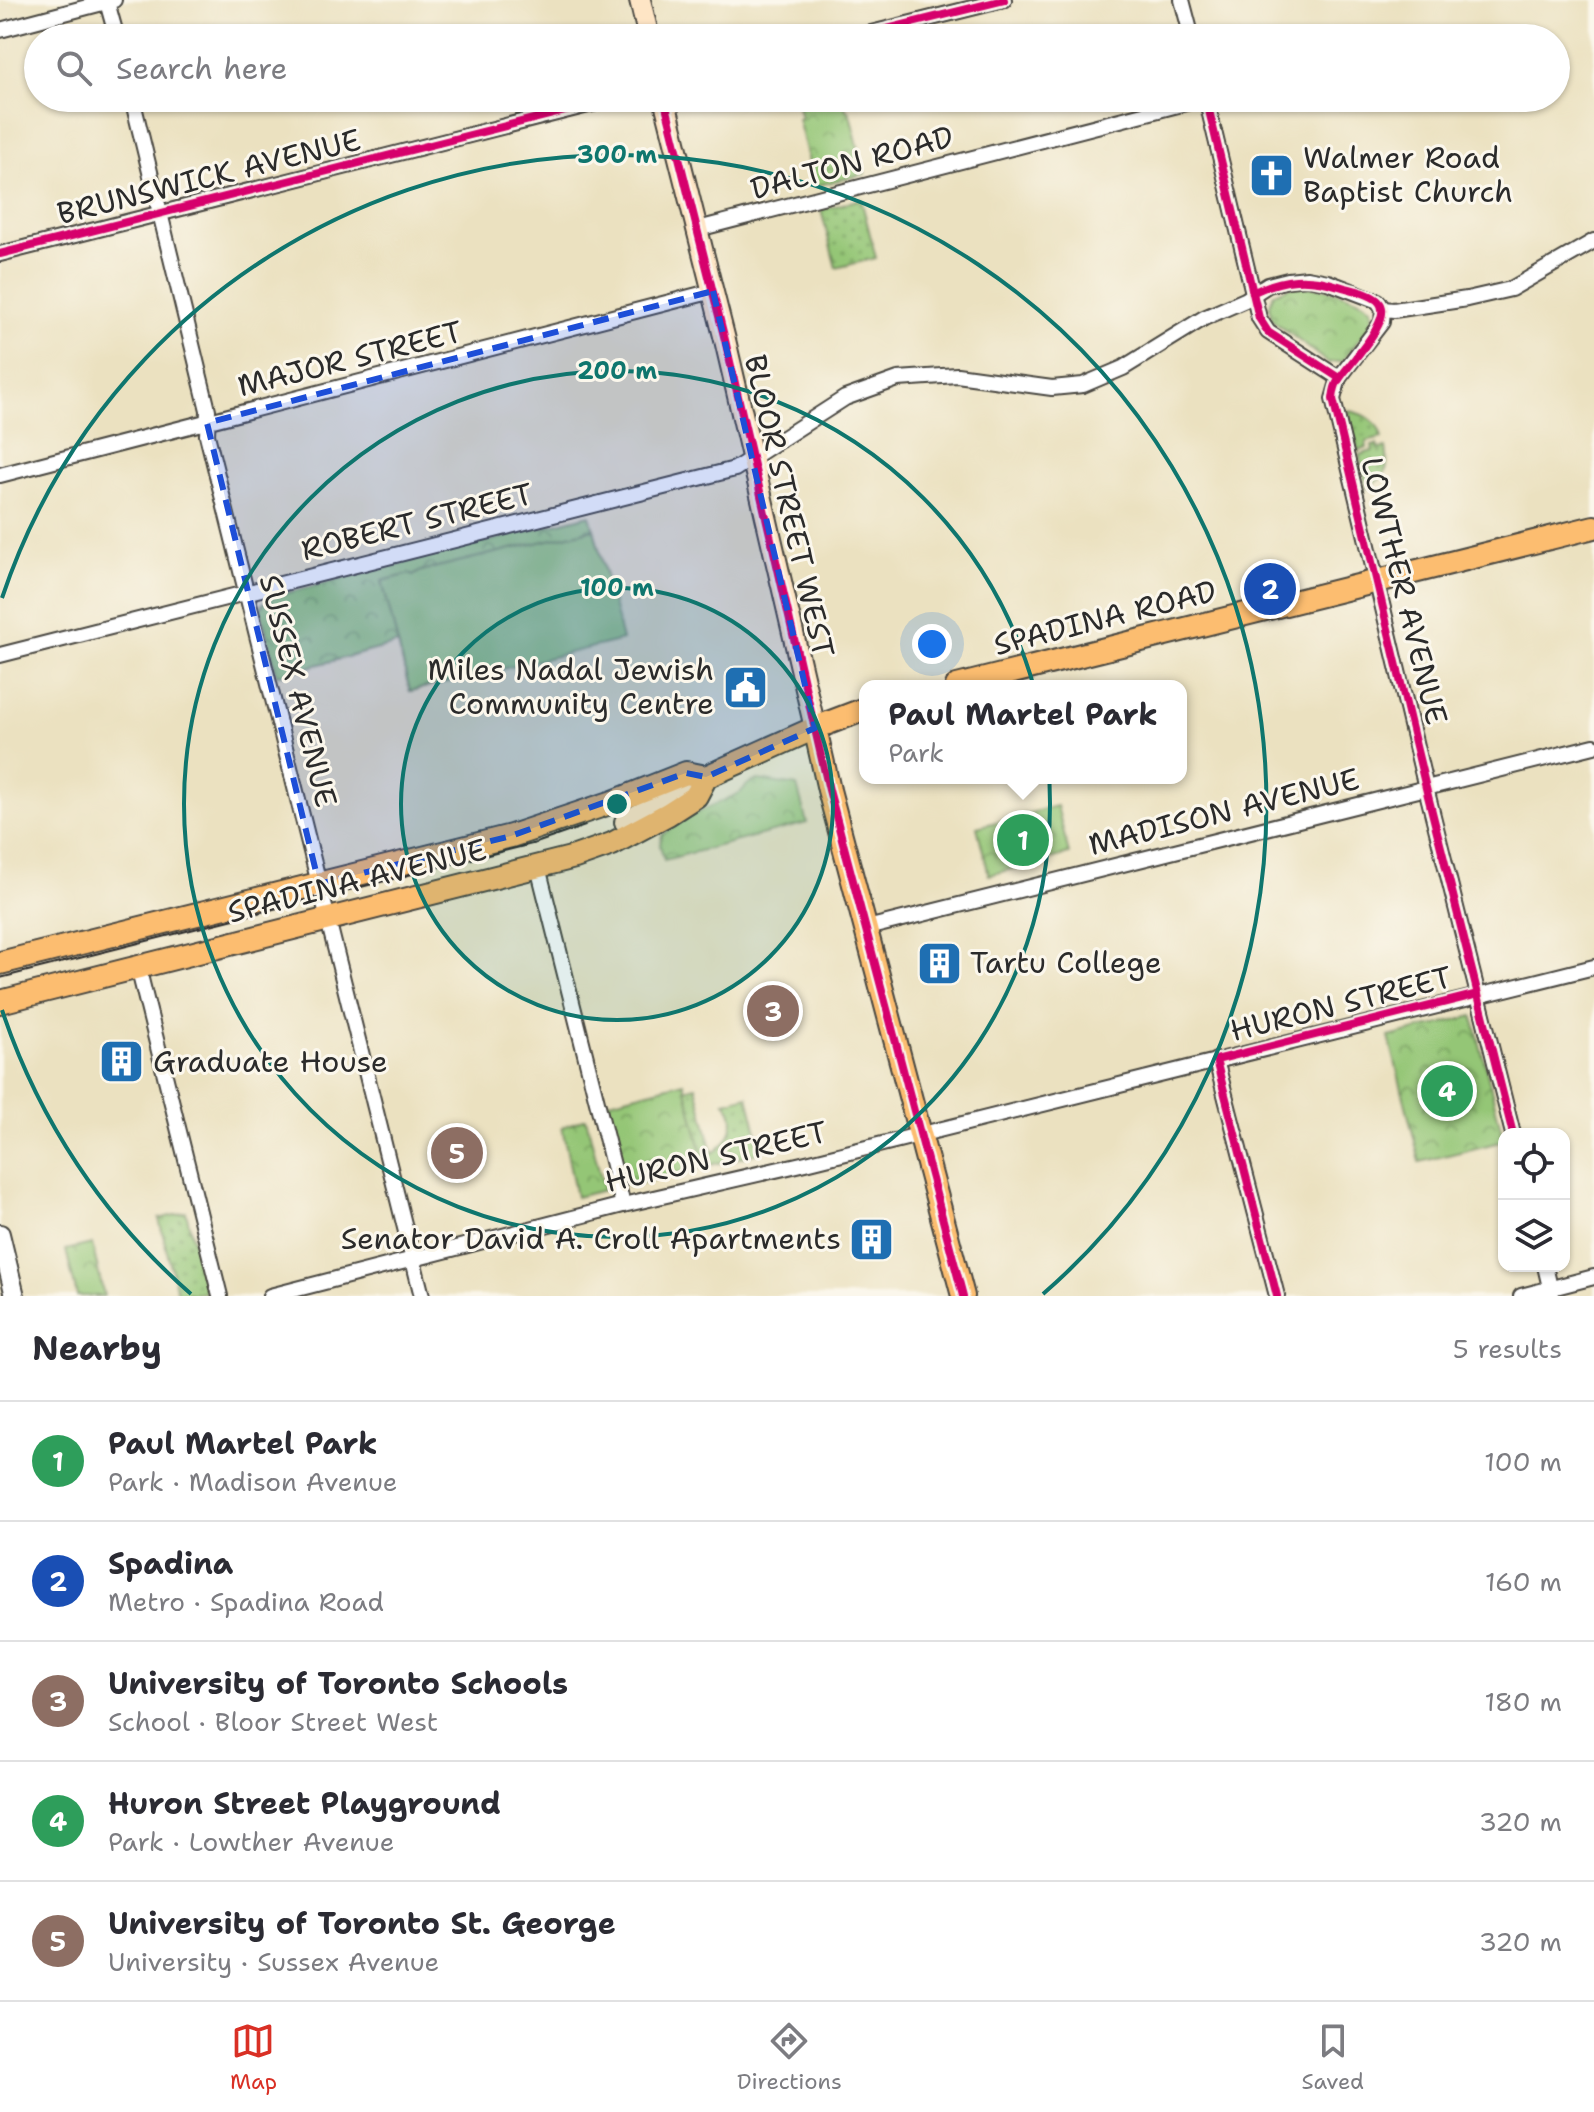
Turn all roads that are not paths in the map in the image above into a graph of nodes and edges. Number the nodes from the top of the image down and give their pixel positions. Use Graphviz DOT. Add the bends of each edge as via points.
graph roads {
  1 [pos="640,0"];
  2 [pos="1004,0"];
  3 [pos="1182,0"];
  4 [pos="110,1"];
  5 [pos="114,24"];
  6 [pos="646,24"];
  7 [pos="907,24"];
  8 [pos="1188,24"];
  9 [pos="0,30"];
  10 [pos="135,112"];
  11 [pos="561,112"];
  12 [pos="668,112"];
  13 [pos="1152,112"];
  14 [pos="1209,112"];
  15 [pos="160,214"];
  16 [pos="698,229"];
  17 [pos="1594,241"];
  18 [pos="0,254"];
  19 [pos="713,291"];
  20 [pos="1254,292"];
  21 [pos="1383,309"];
  22 [pos="1339,378"];
  23 [pos="207,423"];
  24 [pos="751,458"];
  25 [pos="0,475"];
  26 [pos="1594,527"];
  27 [pos="1378,581"];
  28 [pos="246,593"];
  29 [pos="0,655"];
  30 [pos="981,680"];
  31 [pos="859,711"];
  32 [pos="815,728"];
  33 [pos="1594,746"];
  34 [pos="706,777"];
  35 [pos="1426,788"];
  36 [pos="613,802"];
  37 [pos="628,828"];
  38 [pos="538,867"];
  39 [pos="319,884"];
  40 [pos="328,920"];
  41 [pos="867,928"];
  42 [pos="0,963"];
  43 [pos="138,967"];
  44 [pos="1594,967"];
  45 [pos="1478,994"];
  46 [pos="0,1002"];
  47 [pos="1216,1060"];
  48 [pos="1512,1128"];
  49 [pos="921,1134"];
  50 [pos="623,1205"];
  51 [pos="0,1234"];
  52 [pos="413,1260"];
  53 [pos="1546,1272"];
  54 [pos="1594,1277"];
  55 [pos="1551,1292"];
  56 [pos="15,1296"];
  57 [pos="220,1296"];
  58 [pos="270,1296"];
  59 [pos="422,1296"];
  60 [pos="963,1296"];
  61 [pos="1277,1296"];
  62 [pos="1521,1296"];
  1 -- 6 [label="main road"];
  2 -- 7 [label="street"];
  3 -- 8 [label="street"];
  4 -- 5 [label="street"];
  4 -- 9 [label="street"];
  10 -- 15 [label="street, SUSSEX AVENUE"];
  11 -- 15 [label="street, BRUNSWICK AVENUE"];
  12 -- 16 [label="main road, BLOOR STREET WEST"];
  13 -- 16 [label="street, DALTON ROAD"];
  14 -- 20 [label="street"];
  15 -- 18 [label="street, BRUNSWICK AVENUE"];
  15 -- 23 [label="street, SUSSEX AVENUE"];
  16 -- 19 [label="main road, BLOOR STREET WEST"];
  17 -- 21 [label="street" via="1511,289"];
  19 -- 23 [label="street, MAJOR STREET"];
  19 -- 24 [label="main road, BLOOR STREET WEST"];
  20 -- 21 [label="street, ROBERT STREET" via="1307,278 1367,295"];
  20 -- 22 [label="street" via="1268,332"];
  20 -- 24 [label="street, ROBERT STREET" via="1123,368 1083,385 1052,388 957,375 898,379 845,398"];
  21 -- 22 [label="street" via="1382,322"];
  22 -- 27 [label="street, LOWTHER AVENUE" via="1333,399"];
  23 -- 25 [label="street, MAJOR STREET"];
  23 -- 28 [label="street, SUSSEX AVENUE"];
  24 -- 28 [label="street, ROBERT STREET" via="735,469"];
  24 -- 32 [label="main road, BLOOR STREET WEST"];
  26 -- 27 [label="main road, SPADINA ROAD"];
  27 -- 30 [label="main road, SPADINA ROAD"];
  27 -- 35 [label="street, LOWTHER AVENUE"];
  28 -- 29 [label="street, ROBERT STREET"];
  28 -- 39 [label="street, SUSSEX AVENUE"];
  31 -- 32 [label="main road"];
  32 -- 34 [label="main road, SPADINA AVENUE"];
  32 -- 41 [label="main road, BLOOR STREET WEST"];
  33 -- 35 [label="street, MADISON AVENUE"];
  34 -- 36 [label="main road, SPADINA AVENUE" via="686,773"];
  34 -- 37 [label="main road, SPADINA AVENUE" via="696,796"];
  35 -- 41 [label="street, MADISON AVENUE"];
  35 -- 45 [label="street, LOWTHER AVENUE"];
  36 -- 37 [label="main road"];
  36 -- 39 [label="main road, SPADINA AVENUE" via="511,836"];
  37 -- 38 [label="main road, SPADINA AVENUE" via="575,857"];
  38 -- 40 [label="main road, SPADINA AVENUE"];
  38 -- 50 [label="street"];
  39 -- 40 [label="street, SUSSEX AVENUE"];
  39 -- 42 [label="main road, SPADINA AVENUE"];
  40 -- 43 [label="main road, SPADINA AVENUE"];
  40 -- 52 [label="street, SUSSEX AVENUE"];
  41 -- 49 [label="main road, BLOOR STREET WEST"];
  43 -- 46 [label="main road, SPADINA AVENUE"];
  43 -- 57 [label="street"];
  44 -- 45 [label="street, HURON STREET"];
  45 -- 47 [label="street, HURON STREET"];
  45 -- 48 [label="street, LOWTHER AVENUE"];
  47 -- 49 [label="street, HURON STREET"];
  47 -- 61 [label="street"];
  49 -- 50 [label="street, HURON STREET"];
  49 -- 60 [label="main road, BLOOR STREET WEST"];
  50 -- 52 [label="street, HURON STREET"];
  51 -- 56 [label="street"];
  52 -- 58 [label="street, HURON STREET"];
  52 -- 59 [label="street, SUSSEX AVENUE"];
  53 -- 55 [label="street"];
  54 -- 55 [label="street"];
  55 -- 62 [label="street"];
}
